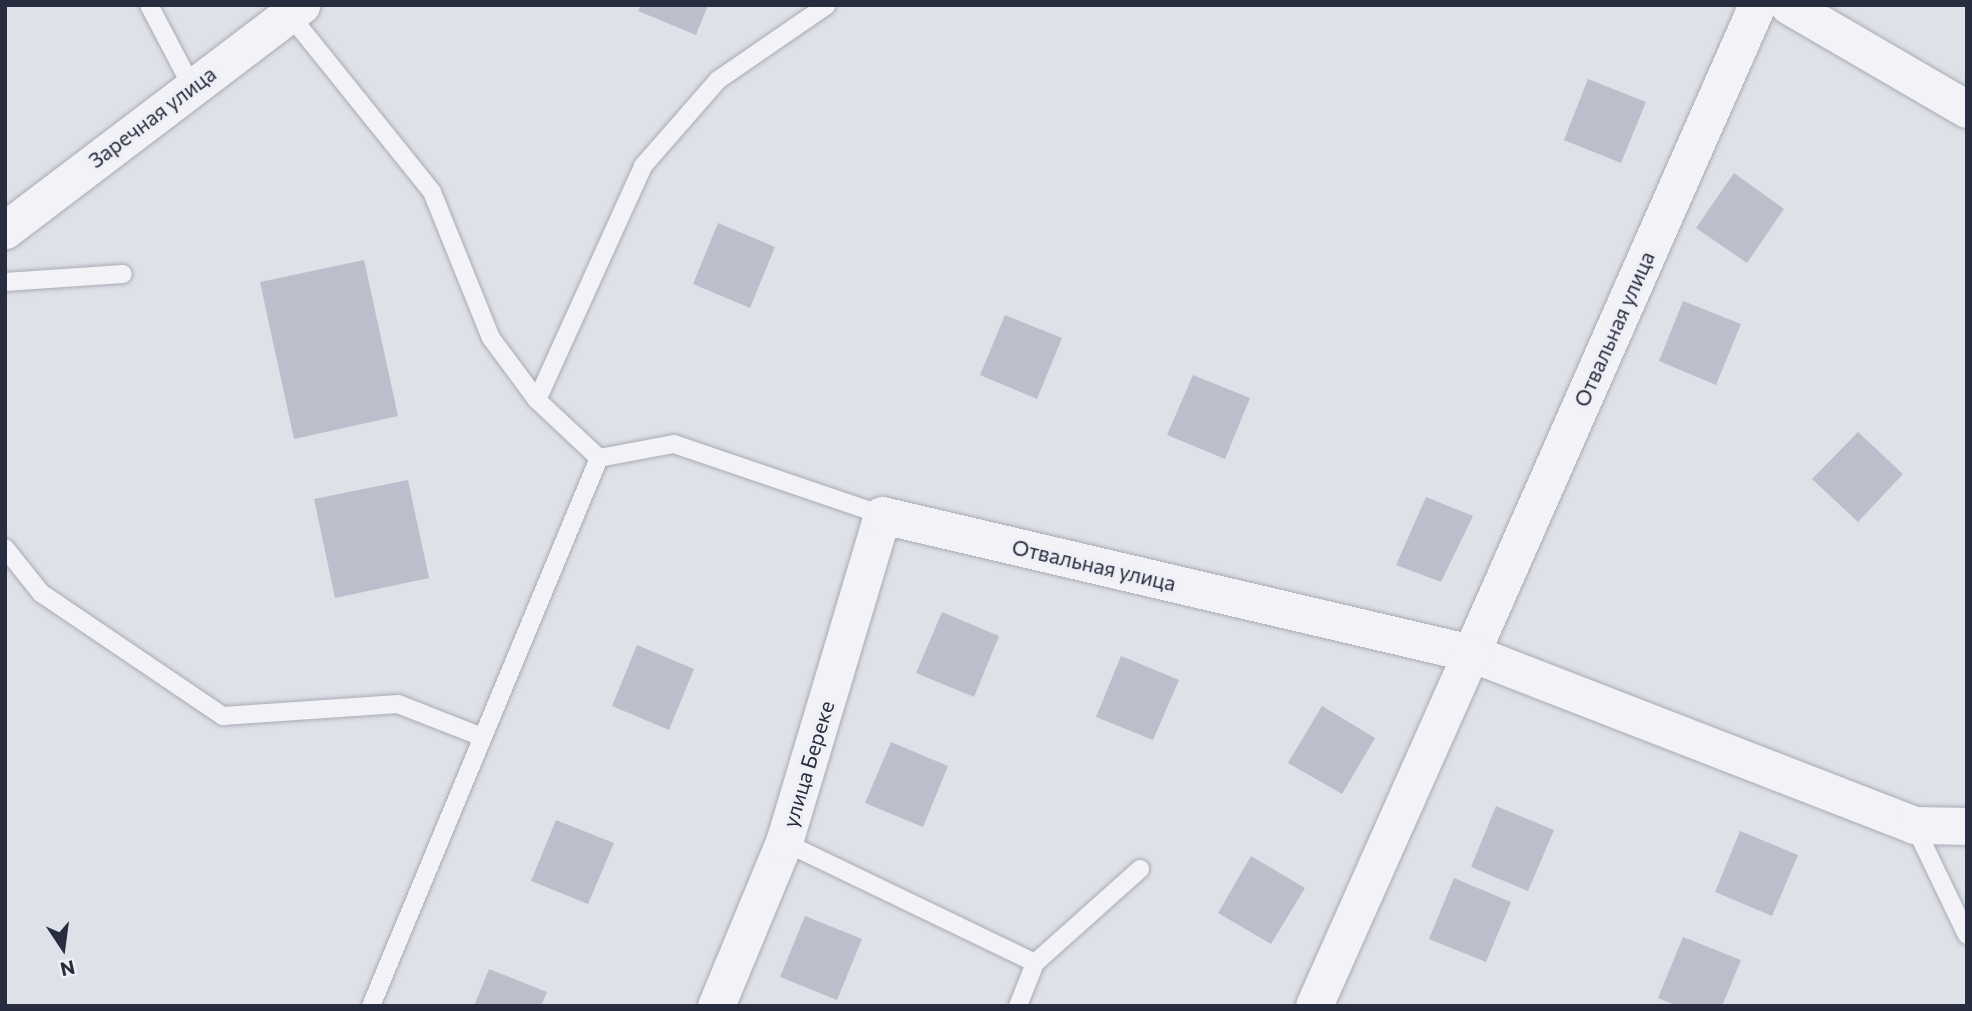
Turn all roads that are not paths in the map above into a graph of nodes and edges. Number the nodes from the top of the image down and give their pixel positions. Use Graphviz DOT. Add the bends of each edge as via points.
graph roads {
  1 [pos="149,5"];
  2 [pos="827,5"];
  3 [pos="1757,5"];
  4 [pos="1788,5"];
  5 [pos="295,10"];
  6 [pos="191,88"];
  7 [pos="1967,109"];
  8 [pos="5,229"];
  9 [pos="123,274"];
  10 [pos="5,282"];
  11 [pos="537,400"];
  12 [pos="599,458"];
  13 [pos="882,515"];
  14 [pos="5,548"];
  15 [pos="1471,653"];
  16 [pos="482,737"];
  17 [pos="1914,825"];
  18 [pos="1967,826"];
  19 [pos="784,842"];
  20 [pos="1140,869"];
  21 [pos="1967,935"];
  22 [pos="1035,962"];
  23 [pos="371,1006"];
  24 [pos="716,1006"];
  25 [pos="1018,1006"];
  26 [pos="1314,1006"];
  1 -- 6 [label="lane"];
  2 -- 11 [label="lane" via="718,80 643,166"];
  3 -- 15 [label="street, Отвальная улица"];
  4 -- 7 [label="street"];
  5 -- 6 [label="street, Заречная улица"];
  5 -- 11 [label="lane" via="432,192 491,338"];
  6 -- 8 [label="street, Заречная улица"];
  9 -- 10 [label="lane"];
  11 -- 12 [label="lane"];
  12 -- 13 [label="lane" via="674,444"];
  12 -- 16 [label="lane"];
  13 -- 15 [label="street, Отвальная улица"];
  13 -- 19 [label="street, улица Береке"];
  14 -- 16 [label="lane" via="41,593 223,716 398,704"];
  15 -- 17 [label="street, Отвальная улица"];
  15 -- 26 [label="street, Отвальная улица"];
  16 -- 23 [label="lane"];
  17 -- 18 [label="street, Отвальная улица"];
  17 -- 21 [label="lane"];
  19 -- 22 [label="lane"];
  19 -- 24 [label="street, улица Береке"];
  20 -- 22 [label="lane"];
  22 -- 25 [label="lane"];
}
